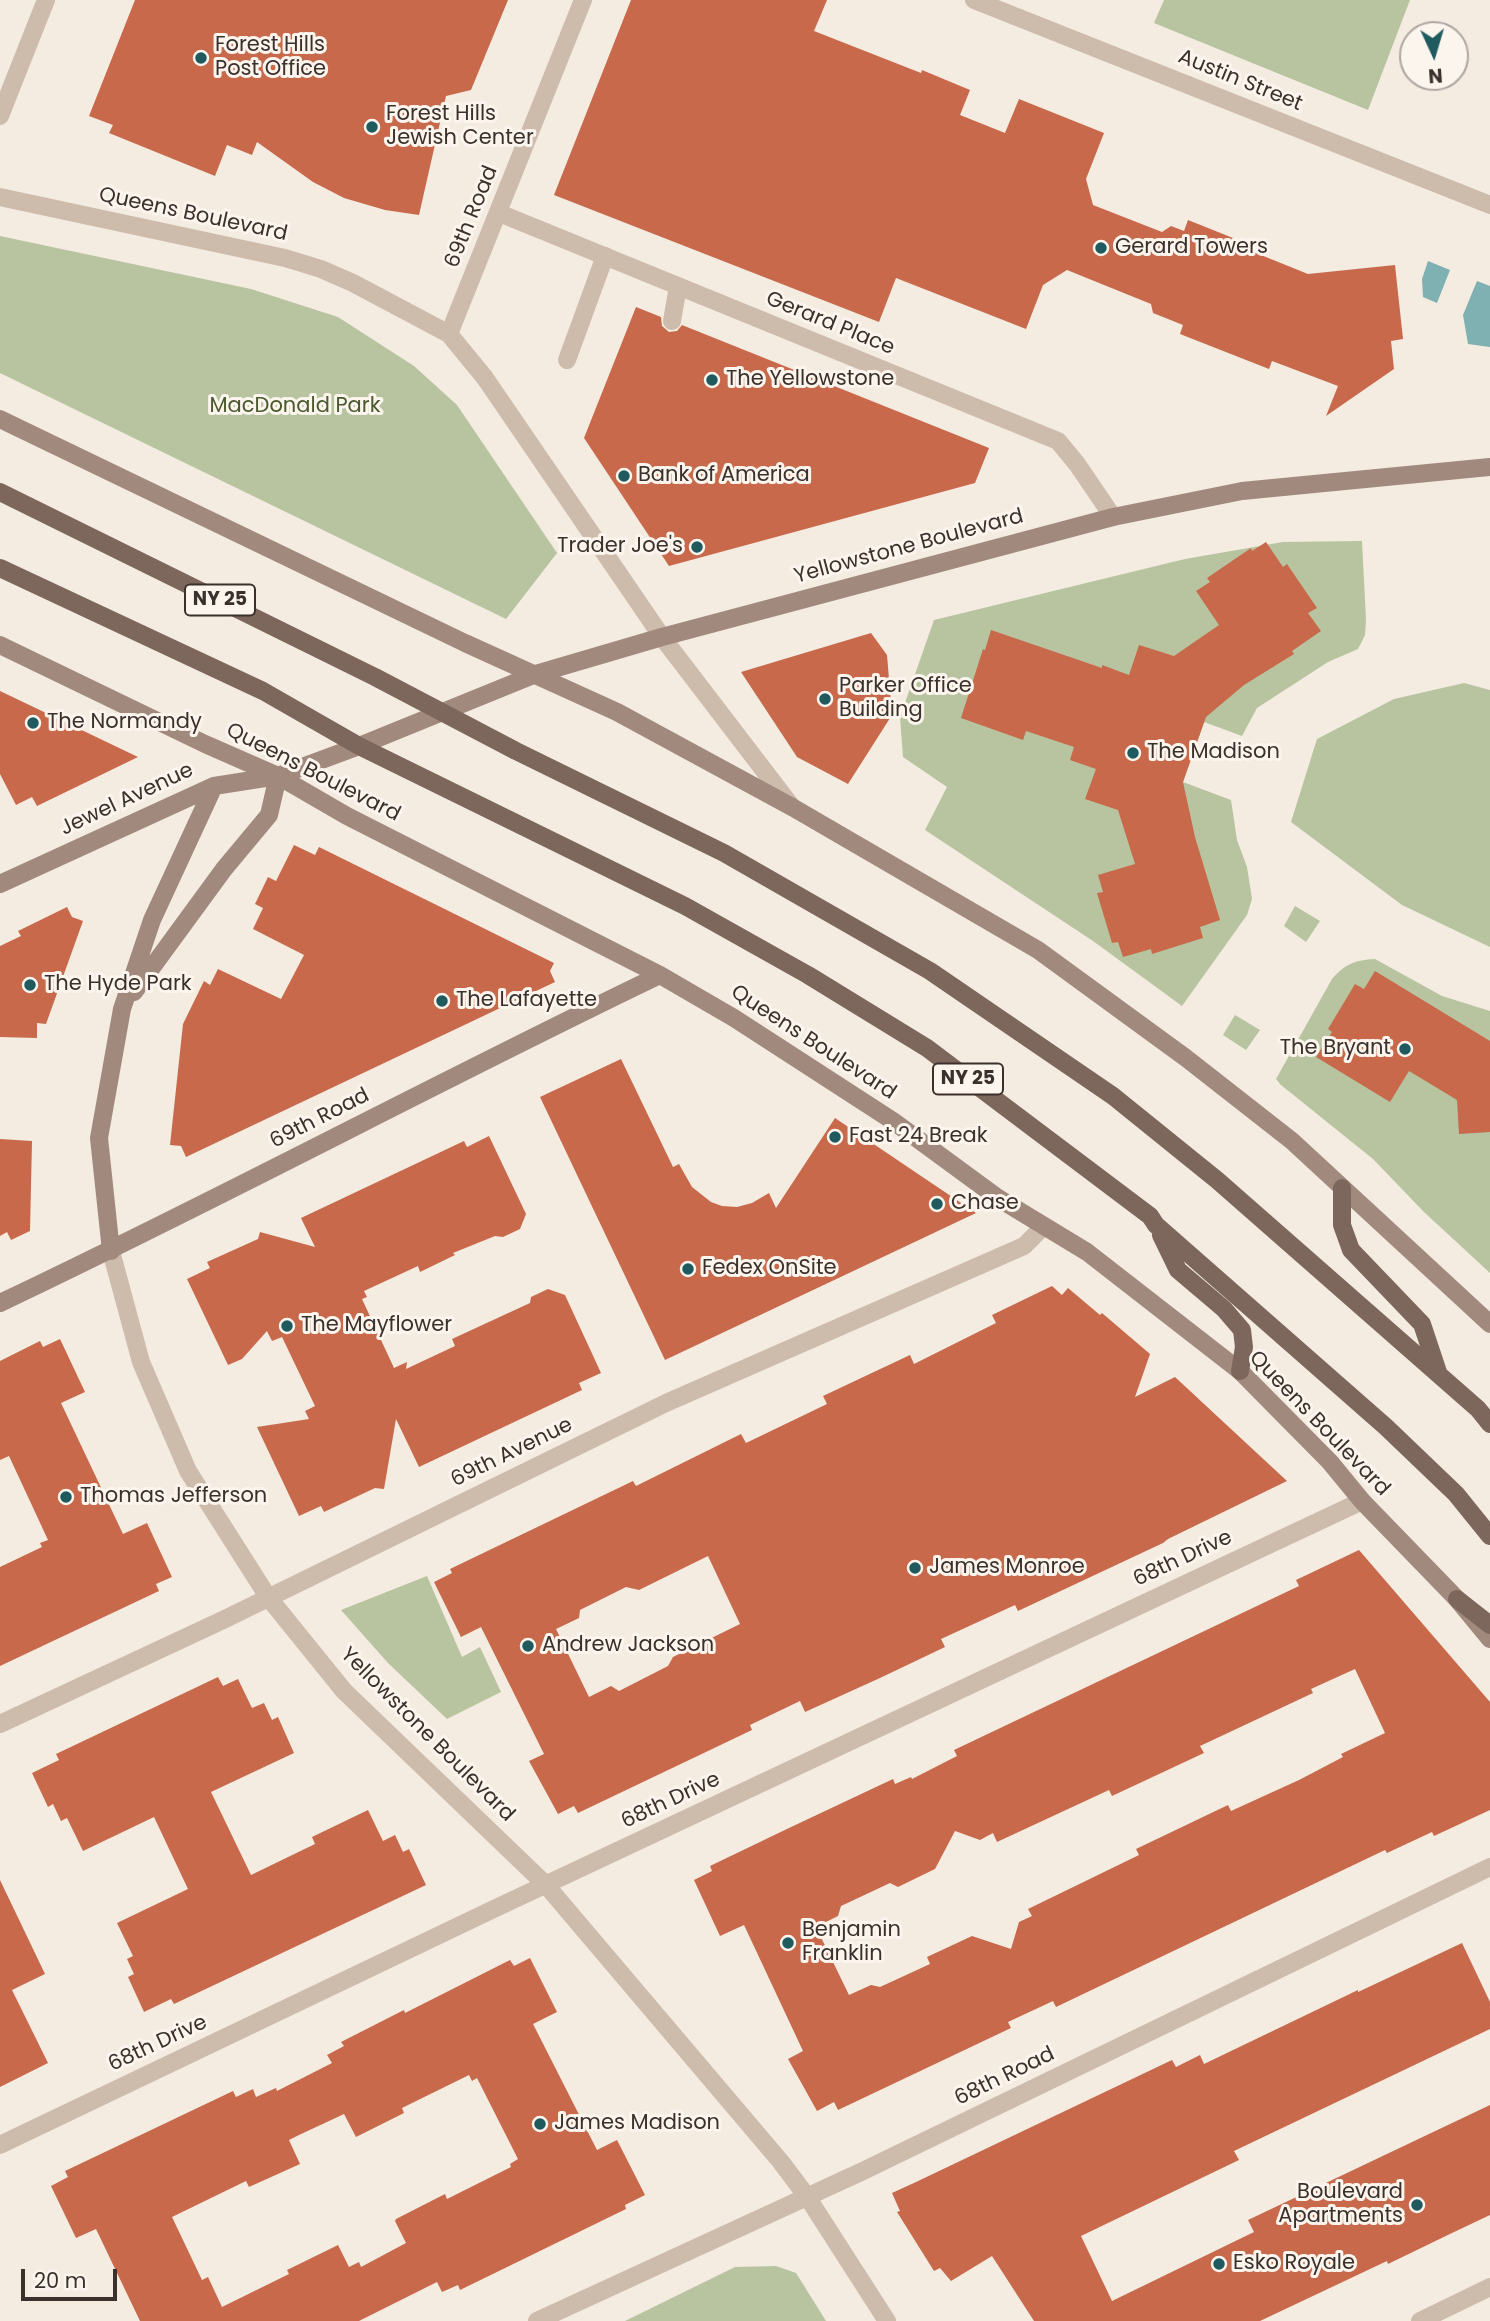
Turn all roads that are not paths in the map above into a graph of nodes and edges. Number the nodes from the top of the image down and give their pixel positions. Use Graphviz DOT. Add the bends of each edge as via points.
graph roads {
  1 [pos="46,0"];
  2 [pos="583,0"];
  3 [pos="974,0"];
  4 [pos="0,116"];
  5 [pos="0,197"];
  6 [pos="1490,205"];
  7 [pos="499,213"];
  8 [pos="605,256"];
  9 [pos="678,286"];
  10 [pos="673,321"];
  11 [pos="449,334"];
  12 [pos="567,360"];
  13 [pos="0,419"];
  14 [pos="1490,467"];
  15 [pos="0,492"];
  16 [pos="1113,517"];
  17 [pos="0,568"];
  18 [pos="662,637"];
  19 [pos="0,645"];
  20 [pos="536,674"];
  21 [pos="439,712"];
  22 [pos="359,746"];
  23 [pos="278,776"];
  24 [pos="214,786"];
  25 [pos="792,807"];
  26 [pos="0,884"];
  27 [pos="660,975"];
  28 [pos="122,1009"];
  29 [pos="1342,1188"];
  30 [pos="1044,1226"];
  31 [pos="1156,1226"];
  32 [pos="111,1251"];
  33 [pos="0,1303"];
  34 [pos="1490,1324"];
  35 [pos="1240,1371"];
  36 [pos="1439,1375"];
  37 [pos="1490,1424"];
  38 [pos="1362,1501"];
  39 [pos="1490,1536"];
  40 [pos="268,1597"];
  41 [pos="1457,1599"];
  42 [pos="1490,1625"];
  43 [pos="1490,1639"];
  44 [pos="0,1724"];
  45 [pos="1490,1867"];
  46 [pos="546,1885"];
  47 [pos="0,2145"];
  48 [pos="808,2198"];
  49 [pos="1490,2287"];
  50 [pos="537,2321"];
  51 [pos="887,2321"];
  52 [pos="1420,2321"];
  1 -- 4 [label="street"];
  2 -- 7 [label="street, 69th Road"];
  3 -- 6 [label="street, Austin Street"];
  5 -- 11 [label="street, Queens Boulevard" via="285,258 353,283"];
  7 -- 8 [label="street, Gerard Place"];
  7 -- 11 [label="street, 69th Road"];
  8 -- 9 [label="street, Gerard Place"];
  8 -- 12 [label="street"];
  9 -- 10 [label="street"];
  9 -- 16 [label="street, Gerard Place" via="1058,441"];
  11 -- 18 [label="street, Queens Boulevard" via="500,399"];
  13 -- 20 [label="street, Queens Boulevard"];
  14 -- 16 [label="street, Yellowstone Boulevard" via="1242,491"];
  15 -- 21 [label="main road, NY 25"];
  16 -- 18 [label="street, Yellowstone Boulevard"];
  17 -- 22 [label="main road, Queens Boulevard / NY 25" via="263,691"];
  18 -- 20 [label="street, Yellowstone Boulevard"];
  18 -- 25 [label="street, Queens Boulevard"];
  19 -- 23 [label="street, Queens Boulevard"];
  20 -- 21 [label="street, Yellowstone Boulevard"];
  20 -- 25 [label="street, Queens Boulevard" via="617,712"];
  21 -- 22 [label="street, Yellowstone Boulevard"];
  21 -- 36 [label="main road, NY 25" via="724,853 930,971 1113,1096 1217,1180"];
  22 -- 23 [label="street, Jewel Avenue"];
  22 -- 31 [label="main road, Queens Boulevard / NY 25" via="685,906 808,975 927,1048 1150,1216"];
  23 -- 24 [label="street, Jewel Avenue"];
  23 -- 27 [label="street, Queens Boulevard" via="347,816"];
  23 -- 28 [label="street" via="269,815"];
  24 -- 26 [label="street, Jewel Avenue"];
  24 -- 28 [label="street, Yellowstone Boulevard" via="152,920"];
  25 -- 29 [label="street, Queens Boulevard" via="1038,950 1231,1093"];
  27 -- 30 [label="street, Queens Boulevard" via="882,1114"];
  27 -- 32 [label="street, 69th Road"];
  28 -- 32 [label="street, Yellowstone Boulevard" via="99,1138"];
  29 -- 34 [label="street, Queens Boulevard"];
  29 -- 36 [label="main road" via="1342,1225 1351,1250 1422,1324"];
  30 -- 35 [label="street, Queens Boulevard" via="1087,1252"];
  30 -- 40 [label="street, 69th Avenue" via="1024,1246 666,1403"];
  31 -- 35 [label="main road" via="1178,1270 1241,1329"];
  31 -- 39 [label="main road, Queens Boulevard / NY 25" via="1387,1427 1456,1494"];
  32 -- 33 [label="street, 69th Road"];
  32 -- 40 [label="street, Yellowstone Boulevard" via="141,1362 188,1471"];
  35 -- 38 [label="street, Queens Boulevard"];
  36 -- 37 [label="main road, NY 25"];
  38 -- 41 [label="street, Queens Boulevard"];
  38 -- 46 [label="street, 68th Drive"];
  40 -- 44 [label="street, 69th Avenue"];
  40 -- 46 [label="street, Yellowstone Boulevard" via="344,1691"];
  41 -- 42 [label="main road"];
  41 -- 43 [label="street, Queens Boulevard"];
  45 -- 48 [label="street, 68th Road"];
  46 -- 47 [label="street, 68th Drive"];
  46 -- 48 [label="street, Yellowstone Boulevard"];
  48 -- 50 [label="street, 68th Road"];
  48 -- 51 [label="street, Yellowstone Boulevard"];
  49 -- 52 [label="street"];
}
